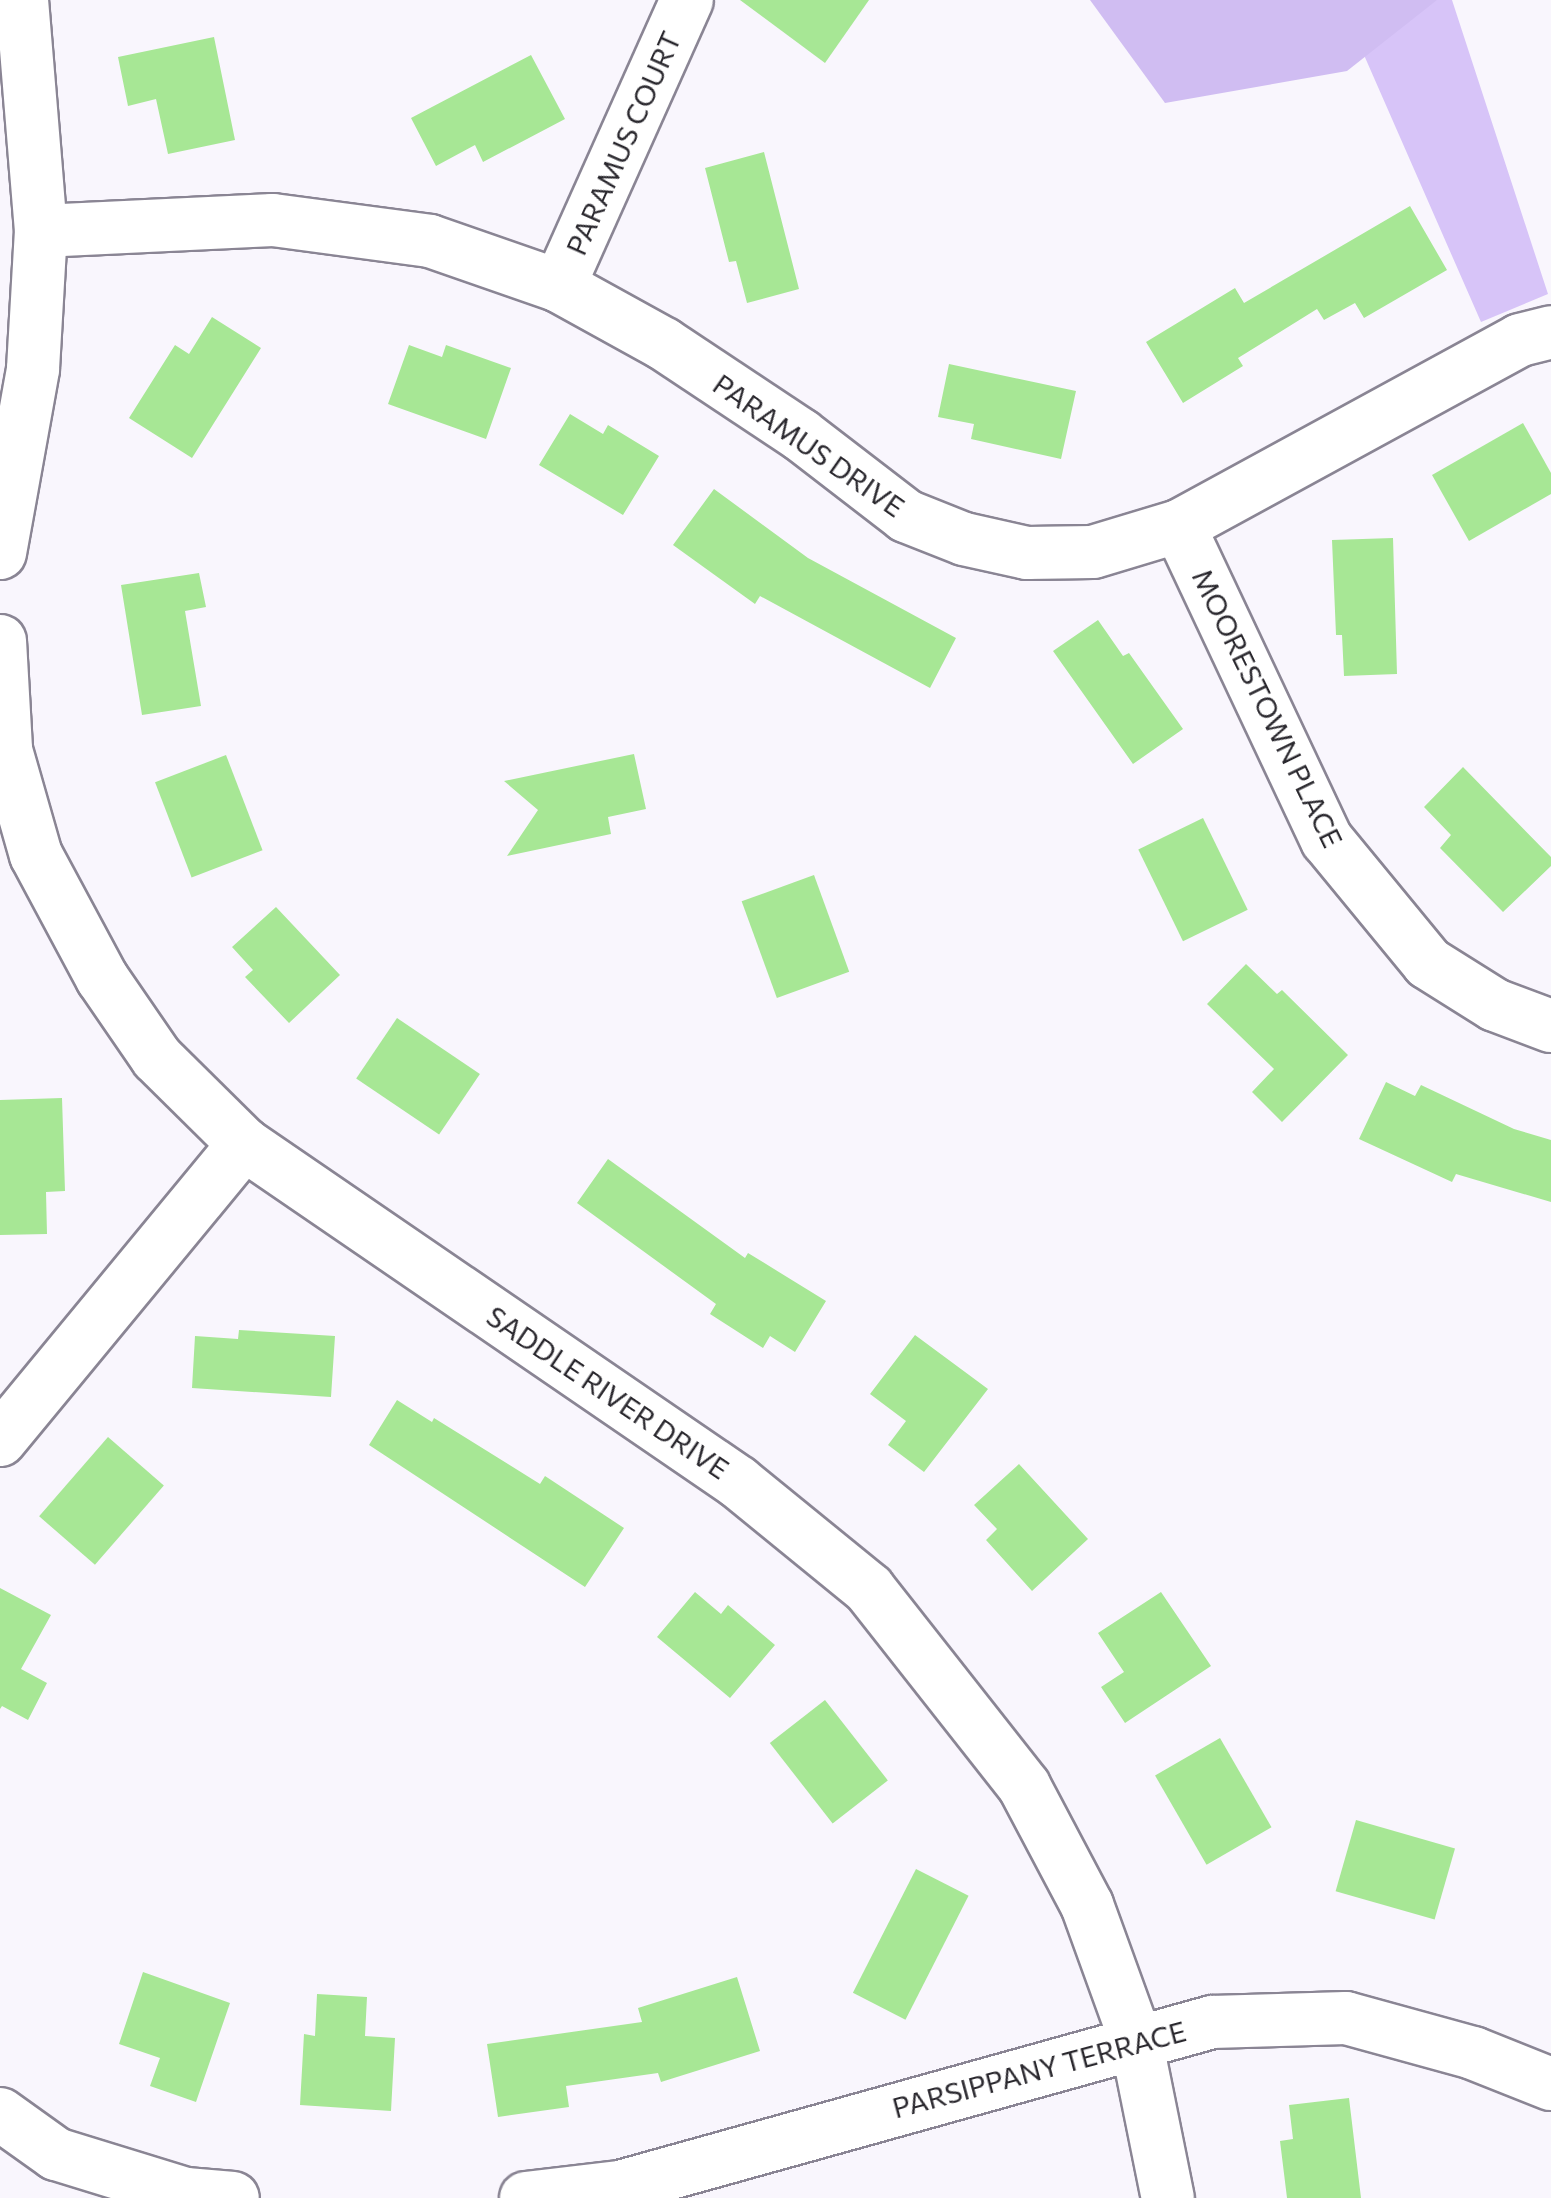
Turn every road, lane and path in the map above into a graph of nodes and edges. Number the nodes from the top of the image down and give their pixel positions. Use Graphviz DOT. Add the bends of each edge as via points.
graph roads {
  1 [pos="22,0"];
  2 [pos="686,0"];
  3 [pos="42,231"];
  4 [pos="560,286"];
  5 [pos="1551,332"];
  6 [pos="1179,526"];
  7 [pos="0,553"];
  8 [pos="0,642"];
  9 [pos="3,750"];
  10 [pos="1551,1026"];
  11 [pos="244,1144"];
  12 [pos="0,1440"];
  13 [pos="1136,2040"];
  14 [pos="1551,2084"];
  15 [pos="0,2114"];
  16 [pos="233,2198"];
  17 [pos="526,2198"];
  18 [pos="1168,2198"];
  1 -- 3 [label="street"];
  2 -- 4 [label="street, PARAMUS COURT"];
  3 -- 4 [label="street, PARAMUS DRIVE" via="272,220 430,242"];
  3 -- 7 [label="street" via="33,369"];
  4 -- 6 [label="street, PARAMUS DRIVE" via="664,344 906,516 964,539 1027,553 1093,552"];
  5 -- 6 [label="street, PARAMUS DRIVE" via="1520,340"];
  6 -- 10 [label="street, MOORESTOWN PLACE" via="1328,840 1428,964 1495,1005"];
  8 -- 9 [label="street, SADDLE RIVER DRIVE"];
  9 -- 11 [label="street, SADDLE RIVER DRIVE" via="36,855 102,978 157,1058"];
  11 -- 12 [label="street"];
  11 -- 13 [label="street, SADDLE RIVER DRIVE" via="738,1482 869,1589 1024,1786 1087,1904"];
  13 -- 14 [label="street, PARSIPPANY TERRACE" via="1212,2022 1346,2018 1474,2052"];
  13 -- 17 [label="street, PARSIPPANY TERRACE" via="620,2187"];
  13 -- 18 [label="street, SADDLE RIVER DRIVE"];
  15 -- 16 [label="street" via="56,2154 186,2194"];
}
